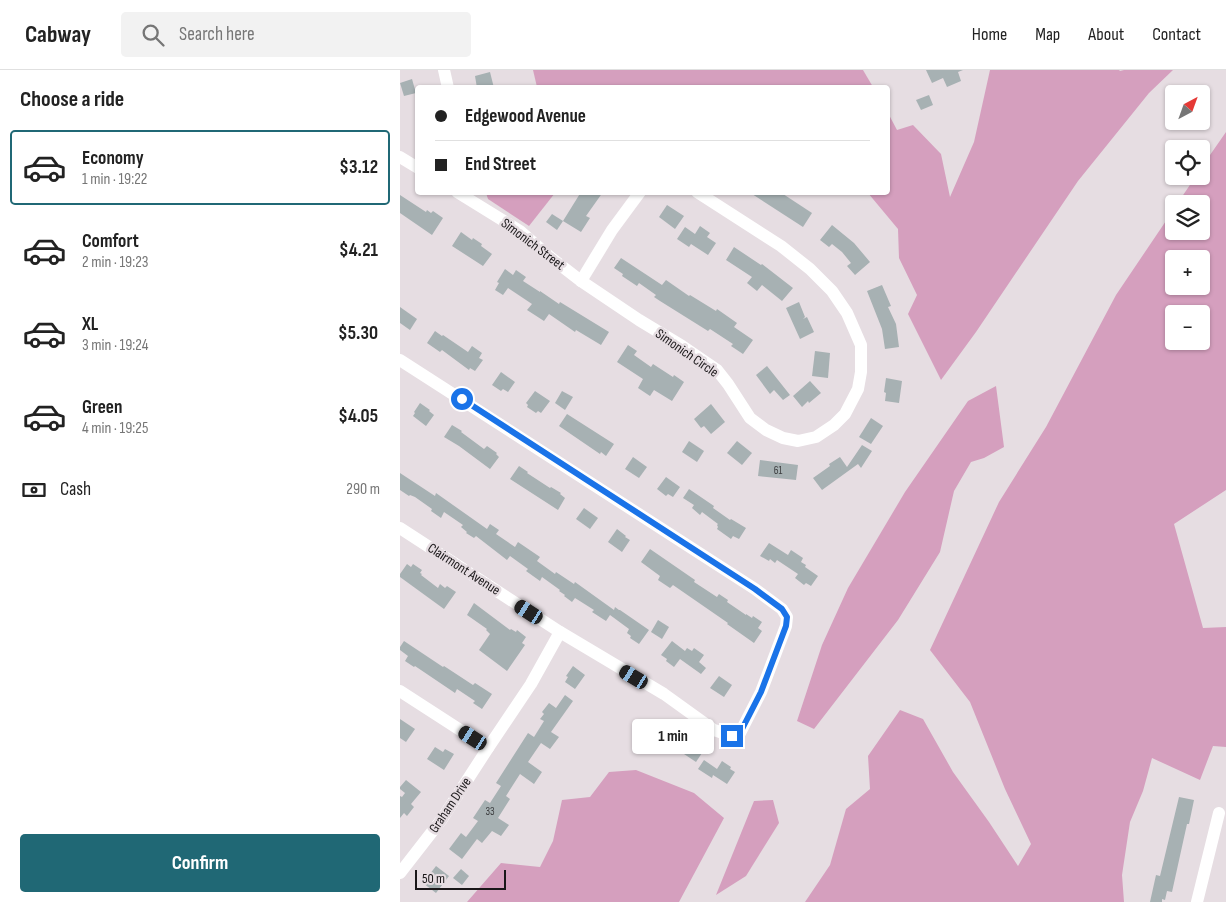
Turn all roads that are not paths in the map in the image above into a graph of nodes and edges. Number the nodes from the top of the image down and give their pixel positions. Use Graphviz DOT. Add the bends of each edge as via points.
graph roads {
  1 [pos="444,70"];
  2 [pos="447,85"];
  3 [pos="400,157"];
  4 [pos="415,166"];
  5 [pos="463,195"];
  6 [pos="638,195"];
  7 [pos="702,195"];
  8 [pos="582,281"];
  9 [pos="400,360"];
  10 [pos="400,528"];
  11 [pos="560,632"];
  12 [pos="400,691"];
  13 [pos="488,748"];
  14 [pos="1219,813"];
  15 [pos="400,873"];
  16 [pos="1198,902"];
  1 -- 2 [label="street"];
  3 -- 4 [label="street"];
  5 -- 8 [label="street, Simonich Street" via="520,231"];
  6 -- 8 [label="street" via="612,230"];
  7 -- 8 [label="street, Simonich Circle" via="782,246 832,291 847,313 861,345 861,372 858,389 845,414 834,425 816,437 798,441 766,430 750,418 717,370"];
  9 -- 11 [label="street, Clairmont Avenue" via="755,589 782,609 787,617 782,641 761,692 740,733 732,736 714,730 664,694"];
  10 -- 11 [label="street, Clairmont Avenue"];
  11 -- 13 [label="street, Graham Drive" via="531,684"];
  12 -- 13 [label="street"];
  13 -- 15 [label="street, Graham Drive" via="442,820"];
  14 -- 16 [label="street"];
}
